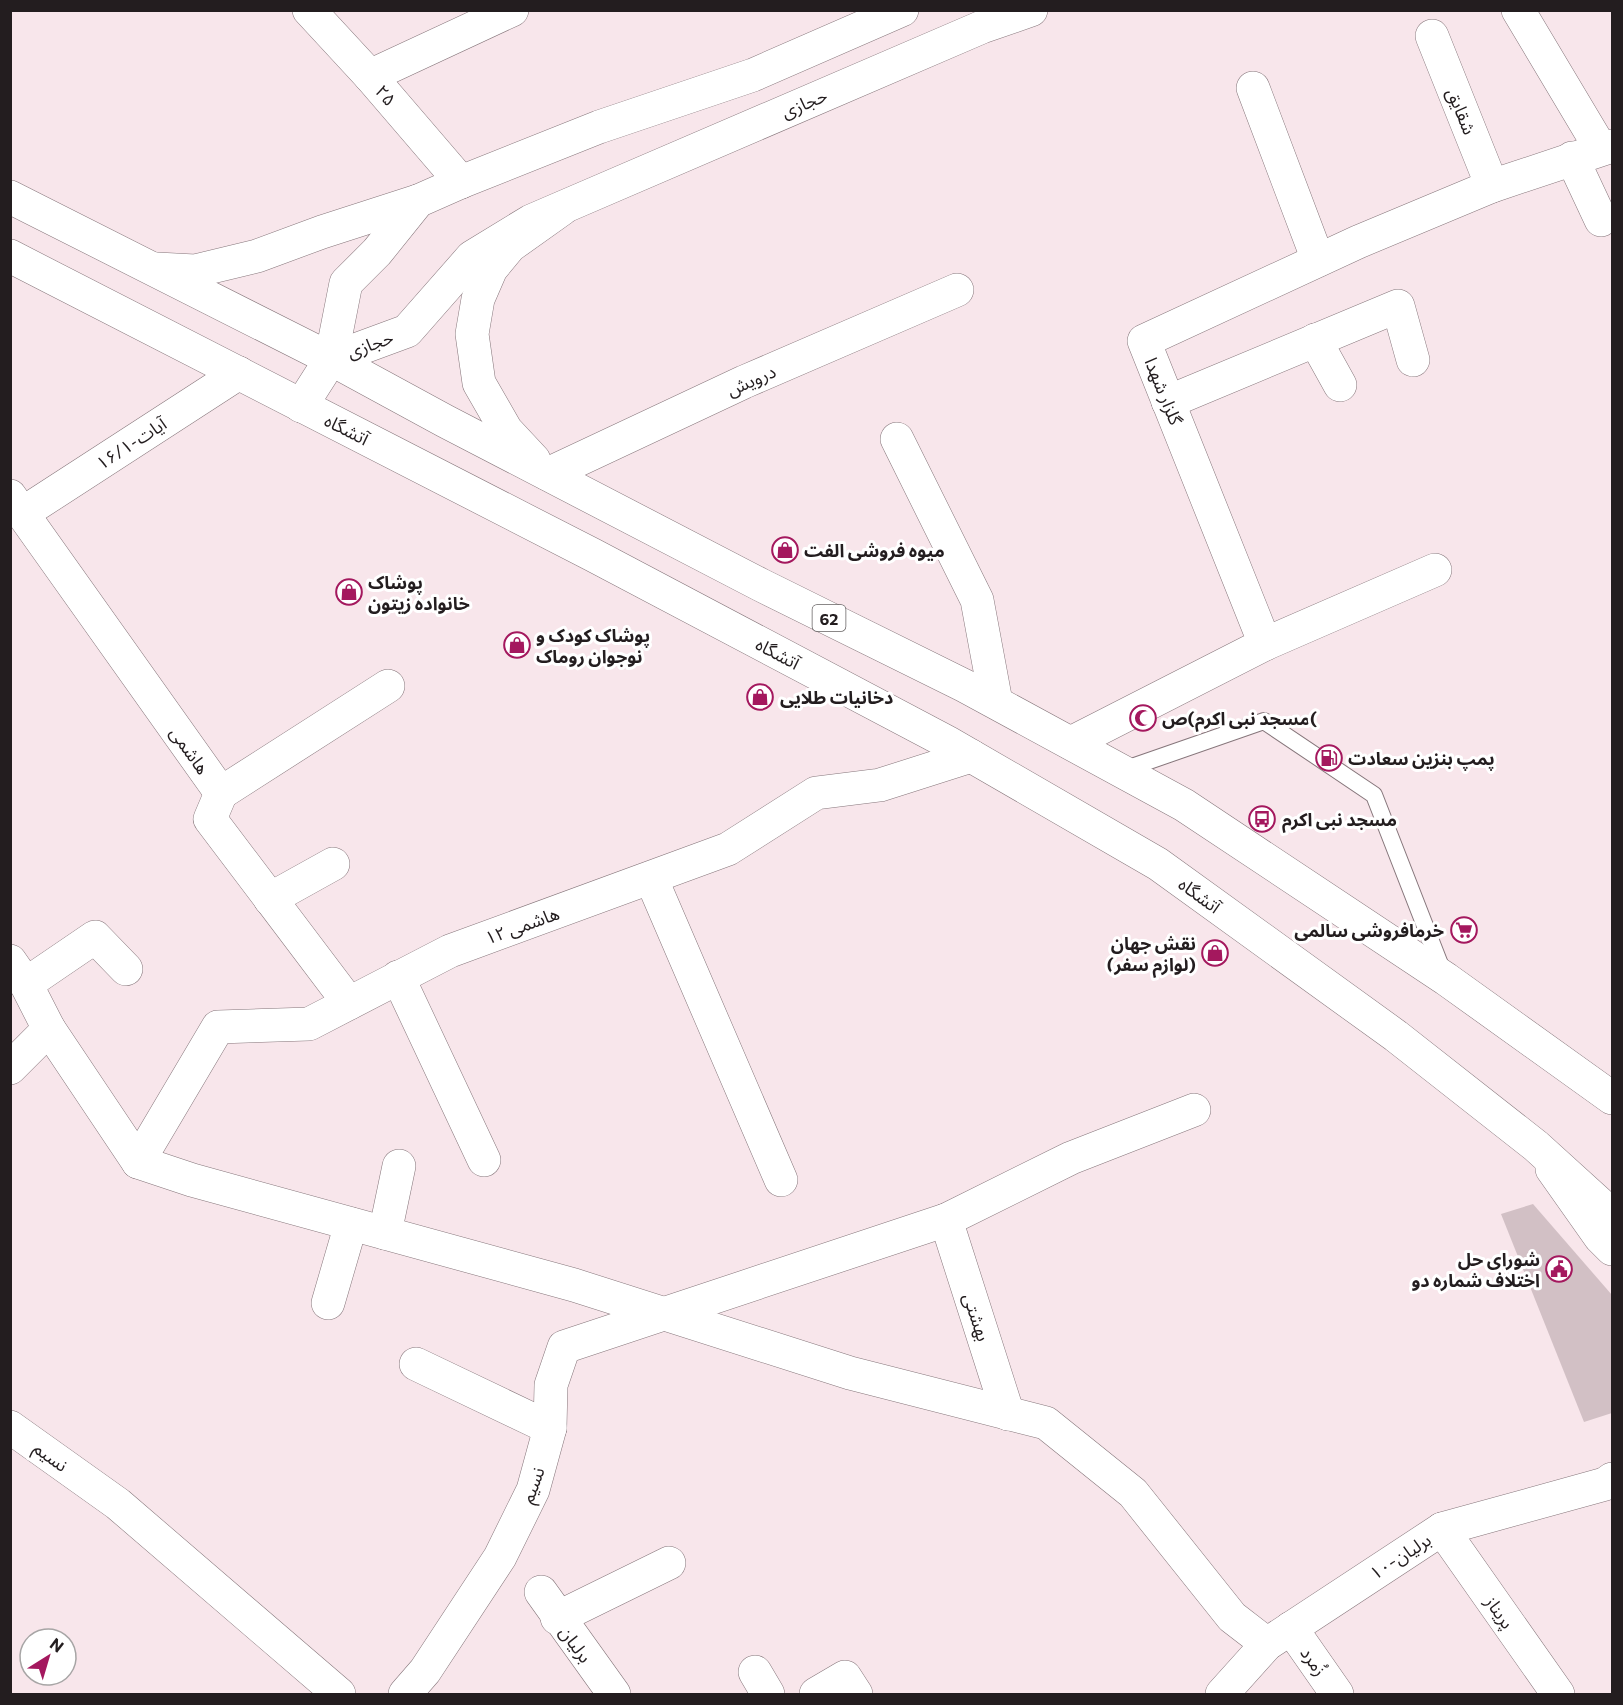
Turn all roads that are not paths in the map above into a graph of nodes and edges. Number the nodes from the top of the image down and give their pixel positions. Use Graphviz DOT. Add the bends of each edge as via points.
graph roads {
  1 [pos="309,10"];
  2 [pos="512,10"];
  3 [pos="902,10"];
  4 [pos="1031,10"];
  5 [pos="1518,10"];
  6 [pos="860,18"];
  7 [pos="1432,36"];
  8 [pos="370,76"];
  9 [pos="1253,88"];
  10 [pos="692,95"];
  11 [pos="716,140"];
  12 [pos="1595,151"];
  13 [pos="461,182"];
  14 [pos="1492,186"];
  15 [pos="10,197"];
  16 [pos="418,201"];
  17 [pos="562,209"];
  18 [pos="1601,220"];
  19 [pos="10,256"];
  20 [pos="1318,260"];
  21 [pos="148,268"];
  22 [pos="957,290"];
  23 [pos="1315,340"];
  24 [pos="331,359"];
  25 [pos="1413,360"];
  26 [pos="239,374"];
  27 [pos="1340,385"];
  28 [pos="1168,402"];
  29 [pos="301,406"];
  30 [pos="897,439"];
  31 [pos="548,474"];
  32 [pos="17,505"];
  33 [pos="1435,570"];
  34 [pos="1265,644"];
  35 [pos="388,686"];
  36 [pos="996,702"];
  37 [pos="1071,743"];
  38 [pos="971,756"];
  39 [pos="1121,771"];
  40 [pos="221,793"];
  41 [pos="333,864"];
  42 [pos="651,878"];
  43 [pos="270,899"];
  44 [pos="126,969"];
  45 [pos="18,973"];
  46 [pos="398,977"];
  47 [pos="1446,979"];
  48 [pos="349,1003"];
  49 [pos="49,1029"];
  50 [pos="10,1068"];
  51 [pos="1612,1098"];
  52 [pos="1194,1110"];
  53 [pos="1536,1146"];
  54 [pos="484,1160"];
  55 [pos="138,1162"];
  56 [pos="399,1166"];
  57 [pos="782,1180"];
  58 [pos="1612,1215"];
  59 [pos="946,1220"];
  60 [pos="351,1224"];
  61 [pos="385,1233"];
  62 [pos="1612,1249"];
  63 [pos="328,1303"];
  64 [pos="662,1315"];
  65 [pos="416,1364"];
  66 [pos="1008,1414"];
  67 [pos="10,1427"];
  68 [pos="550,1428"];
  69 [pos="1612,1479"];
  70 [pos="1442,1529"];
  71 [pos="669,1563"];
  72 [pos="1279,1636"];
  73 [pos="339,1695"];
  74 [pos="405,1695"];
  75 [pos="614,1695"];
  76 [pos="816,1695"];
  77 [pos="856,1695"];
  78 [pos="1222,1695"];
  79 [pos="1337,1695"];
  80 [pos="1558,1695"];
  1 -- 8 [label="street, ۲۵"];
  2 -- 8 [label="street"];
  3 -- 6 [label="street, حجازی"];
  4 -- 11 [label="street, حجازی"];
  5 -- 12 [label="street"];
  6 -- 10 [label="street, حجازی" via="753,75"];
  7 -- 14 [label="street, شقایق"];
  8 -- 13 [label="street, ۲۵"];
  9 -- 20 [label="street"];
  10 -- 11 [label="street"];
  10 -- 13 [label="street, حجازی"];
  11 -- 17 [label="street, حجازی"];
  12 -- 14 [label="street, گلزار شهدا"];
  12 -- 18 [label="street"];
  13 -- 16 [label="street, حجازی"];
  14 -- 20 [label="street, گلزار شهدا"];
  15 -- 21 [label="street, 62"];
  16 -- 21 [label="street" via="258,256 195,271"];
  16 -- 24 [label="street, حجازی" via="377,252 345,283"];
  17 -- 24 [label="street, حجازی" via="531,221 472,257 407,331"];
  17 -- 31 [label="street" via="510,246 491,269 478,299 472,334 479,383 506,430"];
  19 -- 26 [label="street, آتشگاه"];
  20 -- 28 [label="street, گلزار شهدا" via="1144,341"];
  21 -- 24 [label="street, 62"];
  22 -- 31 [label="street, درویش" via="744,382"];
  23 -- 25 [label="street" via="1398,306"];
  23 -- 27 [label="street"];
  23 -- 28 [label="street"];
  24 -- 29 [label="street"];
  24 -- 31 [label="street, 62"];
  26 -- 29 [label="street, آتشگاه"];
  26 -- 32 [label="street, ۱۶/۱-آیات"];
  28 -- 34 [label="street, گلزار شهدا"];
  29 -- 38 [label="street, آتشگاه"];
  30 -- 36 [label="street" via="977,600"];
  31 -- 36 [label="street, 62"];
  32 -- 40 [label="street, هاشمی"];
  33 -- 34 [label="street"];
  34 -- 37 [label="street"];
  35 -- 40 [label="street"];
  36 -- 37 [label="street, 62"];
  37 -- 39 [label="street, 62"];
  38 -- 42 [label="street, ۱۲ هاشمی" via="880,785 816,793 728,849"];
  38 -- 53 [label="street, آتشگاه" via="1158,864 1396,1036"];
  39 -- 47 [label="street, 62" via="1184,805"];
  39 -- 47 [label="lane" via="1264,721 1374,795"];
  40 -- 43 [label="street, هاشمی" via="210,819"];
  41 -- 43 [label="street"];
  42 -- 46 [label="street, ۱۲ هاشمی" via="450,951"];
  42 -- 57 [label="street"];
  43 -- 48 [label="street, هاشمی"];
  44 -- 45 [label="street" via="95,937"];
  45 -- 49 [label="street"];
  46 -- 48 [label="street, ۱۲ هاشمی"];
  46 -- 54 [label="street"];
  47 -- 51 [label="street, 62"];
  48 -- 55 [label="street, ۱۲ هاشمی" via="309,1024 218,1027"];
  49 -- 50 [label="street"];
  49 -- 55 [label="street"];
  52 -- 59 [label="street" via="1071,1158"];
  53 -- 58 [label="street, آتشگاه"];
  53 -- 62 [label="street"];
  55 -- 60 [label="street, زُمرد"];
  56 -- 61 [label="street"];
  59 -- 64 [label="street"];
  59 -- 66 [label="street, بهشتی"];
  60 -- 61 [label="street, زُمرد"];
  60 -- 63 [label="street"];
  61 -- 64 [label="street, زُمرد" via="574,1285"];
  64 -- 66 [label="street, زُمرد" via="850,1373"];
  64 -- 68 [label="street, نسیم" via="564,1347 551,1385"];
  65 -- 68 [label="street"];
  66 -- 72 [label="street, زُمرد" via="1046,1423 1133,1493 1232,1617"];
  67 -- 73 [label="street, نسیم" via="118,1504"];
  68 -- 74 [label="street, نسیم" via="533,1491 500,1557"];
  69 -- 70 [label="street, ۱۰-برلیان"];
  70 -- 72 [label="street, ۱۰-برلیان"];
  70 -- 80 [label="street, پریناز"];
  71 -- 75 [label="street, برلیان" via="549,1605"];
  72 -- 78 [label="street, ۱۰-برلیان"];
  72 -- 79 [label="street, زُمرد"];
  76 -- 77 [label="street" via="846,1677"];
}
